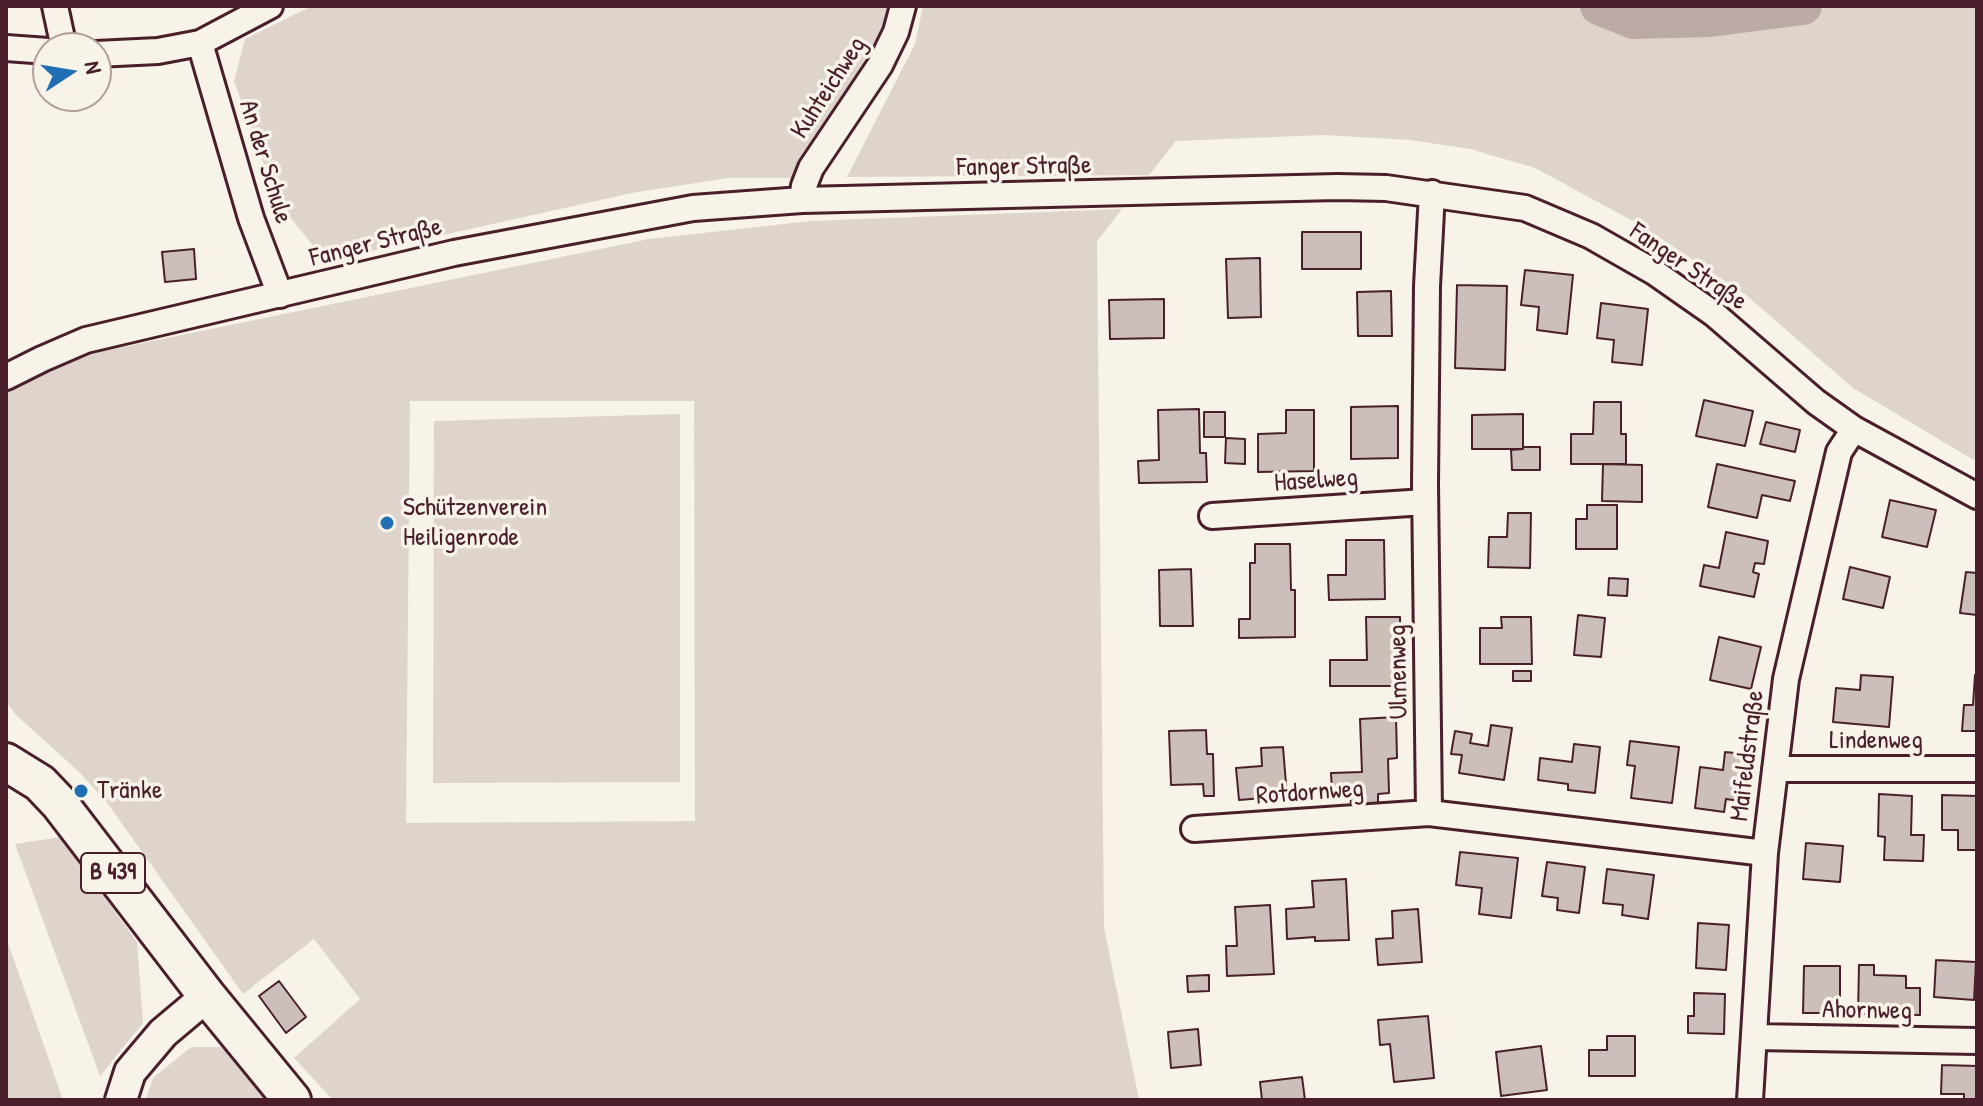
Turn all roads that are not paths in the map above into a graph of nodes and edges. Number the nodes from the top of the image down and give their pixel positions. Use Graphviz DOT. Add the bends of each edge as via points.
graph roads {
  1 [pos="55,6"];
  2 [pos="270,6"];
  3 [pos="903,6"];
  4 [pos="61,32"];
  5 [pos="200,43"];
  6 [pos="6,48"];
  7 [pos="32,50"];
  8 [pos="112,53"];
  9 [pos="1432,193"];
  10 [pos="802,200"];
  11 [pos="280,295"];
  12 [pos="6,377"];
  13 [pos="1854,429"];
  14 [pos="1977,496"];
  15 [pos="1425,502"];
  16 [pos="1212,516"];
  17 [pos="6,762"];
  18 [pos="1775,769"];
  19 [pos="1977,769"];
  20 [pos="1429,813"];
  21 [pos="1194,829"];
  22 [pos="1765,853"];
  23 [pos="207,996"];
  24 [pos="1755,1037"];
  25 [pos="1977,1041"];
  26 [pos="1744,1099"];
  27 [pos="121,1100"];
  28 [pos="292,1100"];
  1 -- 4 [label="street"];
  2 -- 5 [label="street"];
  3 -- 10 [label="street, Kuhteichweg" via="880,65 811,168"];
  5 -- 8 [label="street"];
  5 -- 11 [label="street, An der Schule" via="251,218"];
  6 -- 7 [label="street"];
  9 -- 10 [label="street, Fanger Straße" via="1337,187"];
  9 -- 13 [label="street, Fanger Straße" via="1525,208 1591,236 1714,314"];
  9 -- 15 [label="street, Ulmenweg"];
  10 -- 11 [label="street, Fanger Straße" via="625,219"];
  11 -- 12 [label="street, Fanger Straße" via="86,340"];
  13 -- 14 [label="street, Fanger Straße"];
  13 -- 18 [label="street, Maifeldstraße" via="1839,452 1786,679"];
  15 -- 16 [label="street, Haselweg"];
  15 -- 20 [label="street, Ulmenweg"];
  17 -- 23 [label="main road, B 439" via="40,783 59,803"];
  18 -- 19 [label="street, Lindenweg"];
  18 -- 22 [label="street, Maifeldstraße"];
  20 -- 21 [label="street, Rotdornweg"];
  20 -- 22 [label="street"];
  22 -- 24 [label="street, Maifeldstraße"];
  23 -- 27 [label="street" via="163,1033 130,1072"];
  23 -- 28 [label="main road, B 439"];
  24 -- 25 [label="street, Ahornweg"];
  24 -- 26 [label="street, Maifeldstraße"];
}
